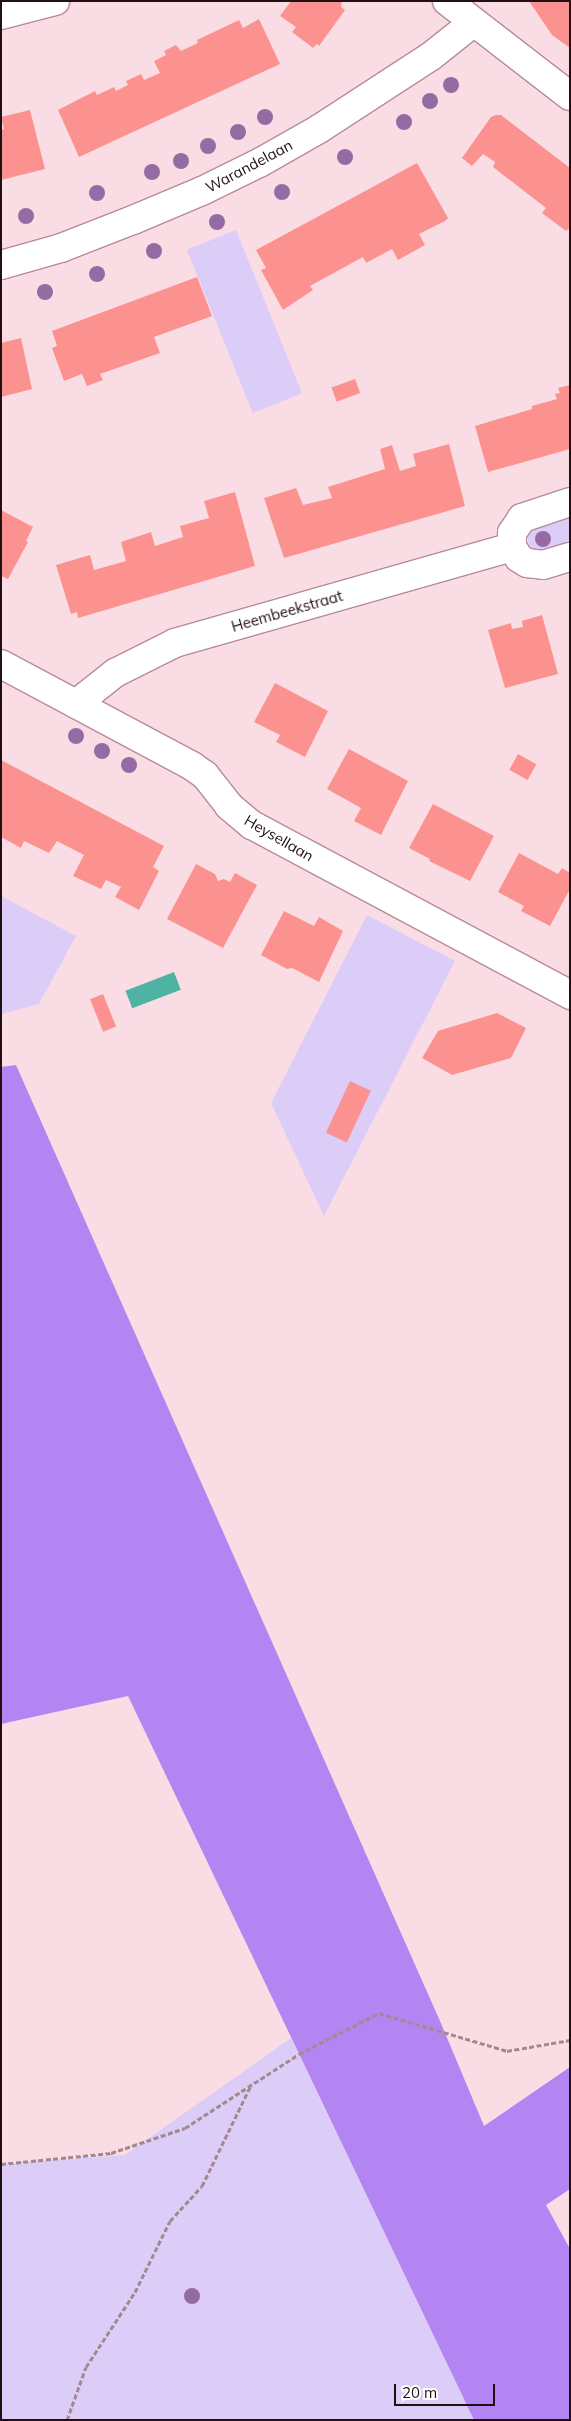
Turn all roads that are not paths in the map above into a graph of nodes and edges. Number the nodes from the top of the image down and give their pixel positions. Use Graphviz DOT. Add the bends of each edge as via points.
graph roads {
  1 [pos="55,1"];
  2 [pos="447,1"];
  3 [pos="1,15"];
  4 [pos="474,22"];
  5 [pos="570,96"];
  6 [pos="1,265"];
  7 [pos="570,502"];
  8 [pos="512,547"];
  9 [pos="570,557"];
  10 [pos="1,664"];
  11 [pos="76,704"];
  12 [pos="570,994"];
  1 -- 3 [label="street"];
  2 -- 4 [label="street"];
  4 -- 5 [label="street"];
  4 -- 6 [label="street, Warandelaan" via="430,57 319,129 261,162 202,192 133,220 61,248"];
  7 -- 8 [label="street" via="522,518 512,533"];
  8 -- 9 [label="street" via="519,558 535,566"];
  8 -- 11 [label="street, Heembeekstraat" via="175,643 115,673"];
  10 -- 11 [label="street, Heysellaan"];
  11 -- 12 [label="street, Heysellaan" via="192,766 204,775 229,806 252,825"];
}
